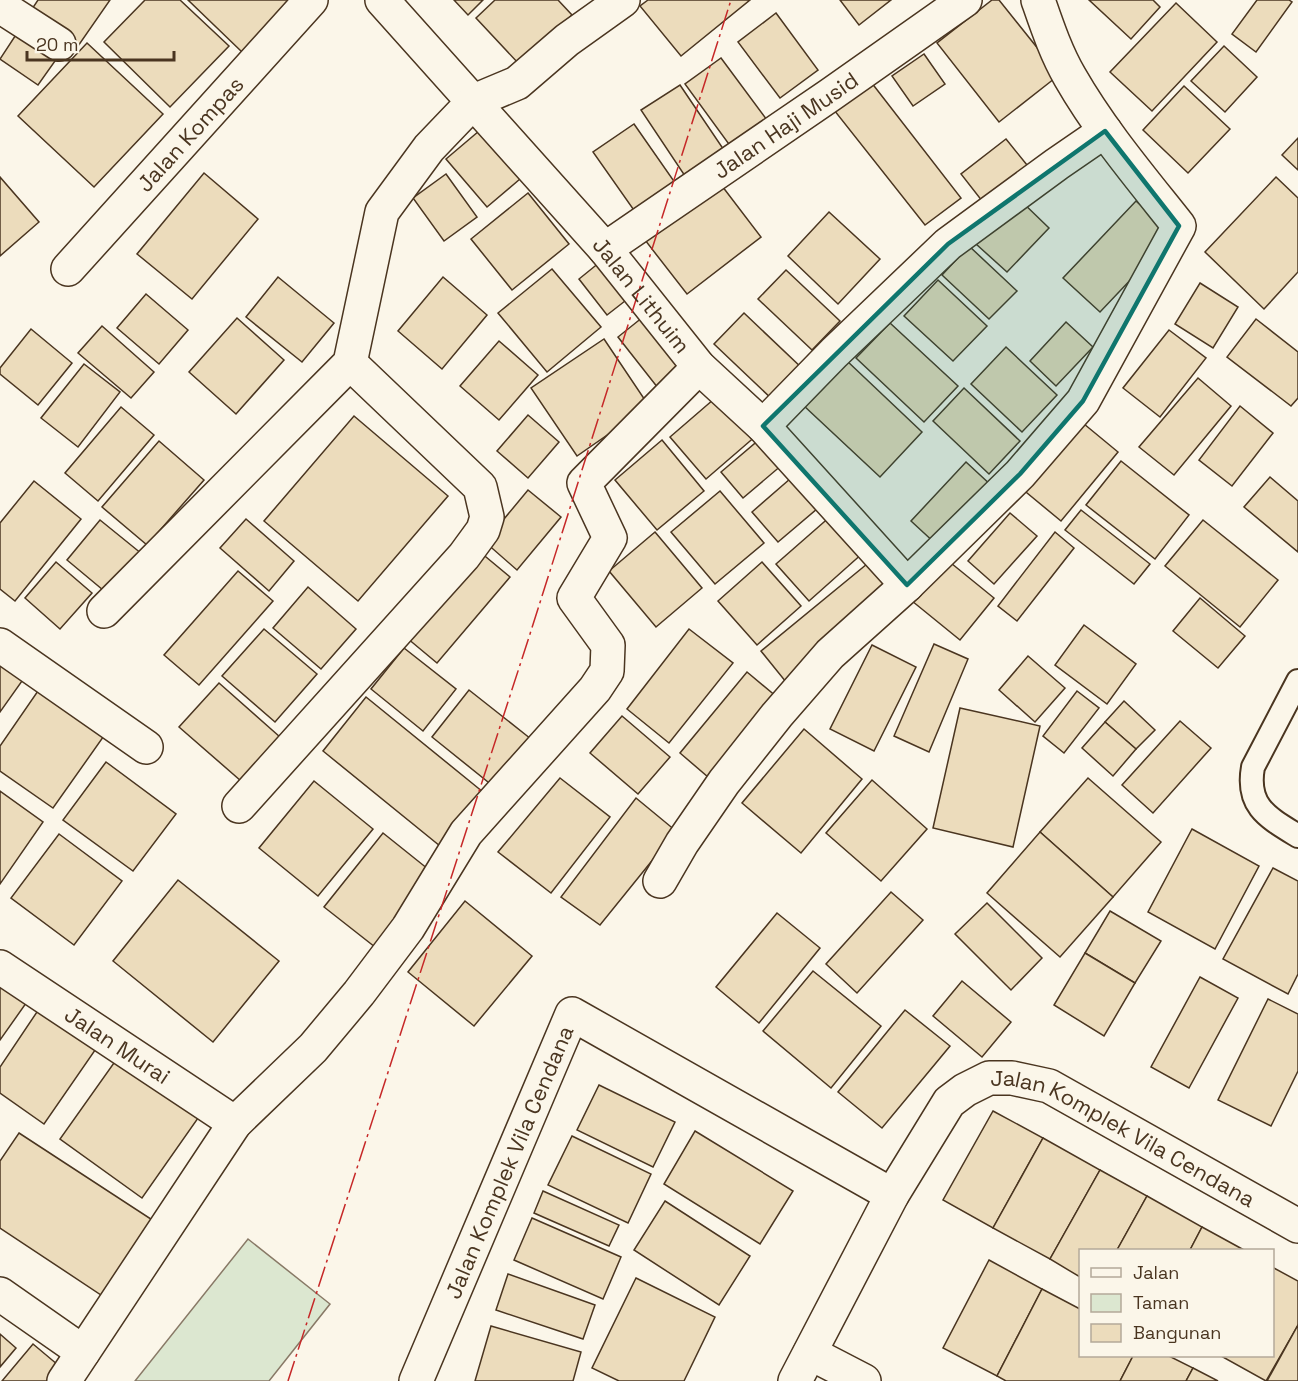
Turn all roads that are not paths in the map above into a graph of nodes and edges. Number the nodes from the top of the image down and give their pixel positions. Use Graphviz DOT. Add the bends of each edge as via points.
graph roads {
  1 [pos="311,0"];
  2 [pos="382,0"];
  3 [pos="623,0"];
  4 [pos="965,0"];
  5 [pos="1038,0"];
  6 [pos="0,6"];
  7 [pos="59,44"];
  8 [pos="474,101"];
  9 [pos="1105,131"];
  10 [pos="605,249"];
  11 [pos="68,269"];
  12 [pos="350,363"];
  13 [pos="699,367"];
  14 [pos="763,426"];
  15 [pos="906,585"];
  16 [pos="104,611"];
  17 [pos="0,645"];
  18 [pos="1298,681"];
  19 [pos="146,747"];
  20 [pos="239,806"];
  21 [pos="1298,836"];
  22 [pos="660,881"];
  23 [pos="0,967"];
  24 [pos="236,1123"];
  25 [pos="892,1195"];
  26 [pos="1298,1226"];
  27 [pos="0,1294"];
  28 [pos="82,1352"];
  29 [pos="802,1367"];
  30 [pos="64,1381"];
  31 [pos="416,1381"];
  32 [pos="864,1381"];
  1 -- 11 [label="street, Jalan Kompas"];
  2 -- 8 [label="street, Jalan Lithuim"];
  3 -- 8 [label="street" via="567,40 517,83"];
  4 -- 10 [label="street, Jalan Haji Musid"];
  5 -- 9 [label="street" via="1069,76"];
  6 -- 7 [label="street"];
  8 -- 10 [label="street, Jalan Lithuim"];
  8 -- 12 [label="street" via="429,148 382,212"];
  9 -- 14 [label="street" via="948,244"];
  9 -- 15 [label="street" via="1179,226 1083,401 1020,474"];
  10 -- 13 [label="street, Jalan Lithuim"];
  12 -- 16 [label="street"];
  12 -- 20 [label="street" via="480,487 487,517 483,531 464,556"];
  13 -- 14 [label="street, Jalan Lithuim"];
  13 -- 24 [label="street" via="584,483 610,537 574,598 608,645 607,671 466,832 408,928 359,993 313,1048"];
  14 -- 15 [label="street, Jalan Lithuim"];
  15 -- 22 [label="street" via="830,654 777,715 724,782"];
  17 -- 19 [label="street"];
  18 -- 21 [label="lane" via="1253,767 1250,782 1255,802"];
  23 -- 24 [label="street, Jalan Murai"];
  24 -- 28 [label="street"];
  25 -- 26 [label="street, Jalan Komplek Vila Cendana" via="949,1102 989,1078 1012,1078 1049,1086"];
  25 -- 29 [label="street, Jalan Komplek Vila Cendana"];
  25 -- 31 [label="street, Jalan Komplek Vila Cendana" via="572,1014"];
  27 -- 28 [label="street"];
  28 -- 30 [label="street"];
  29 -- 32 [label="street, Jalan Komplek Vila Cendana"];
}
